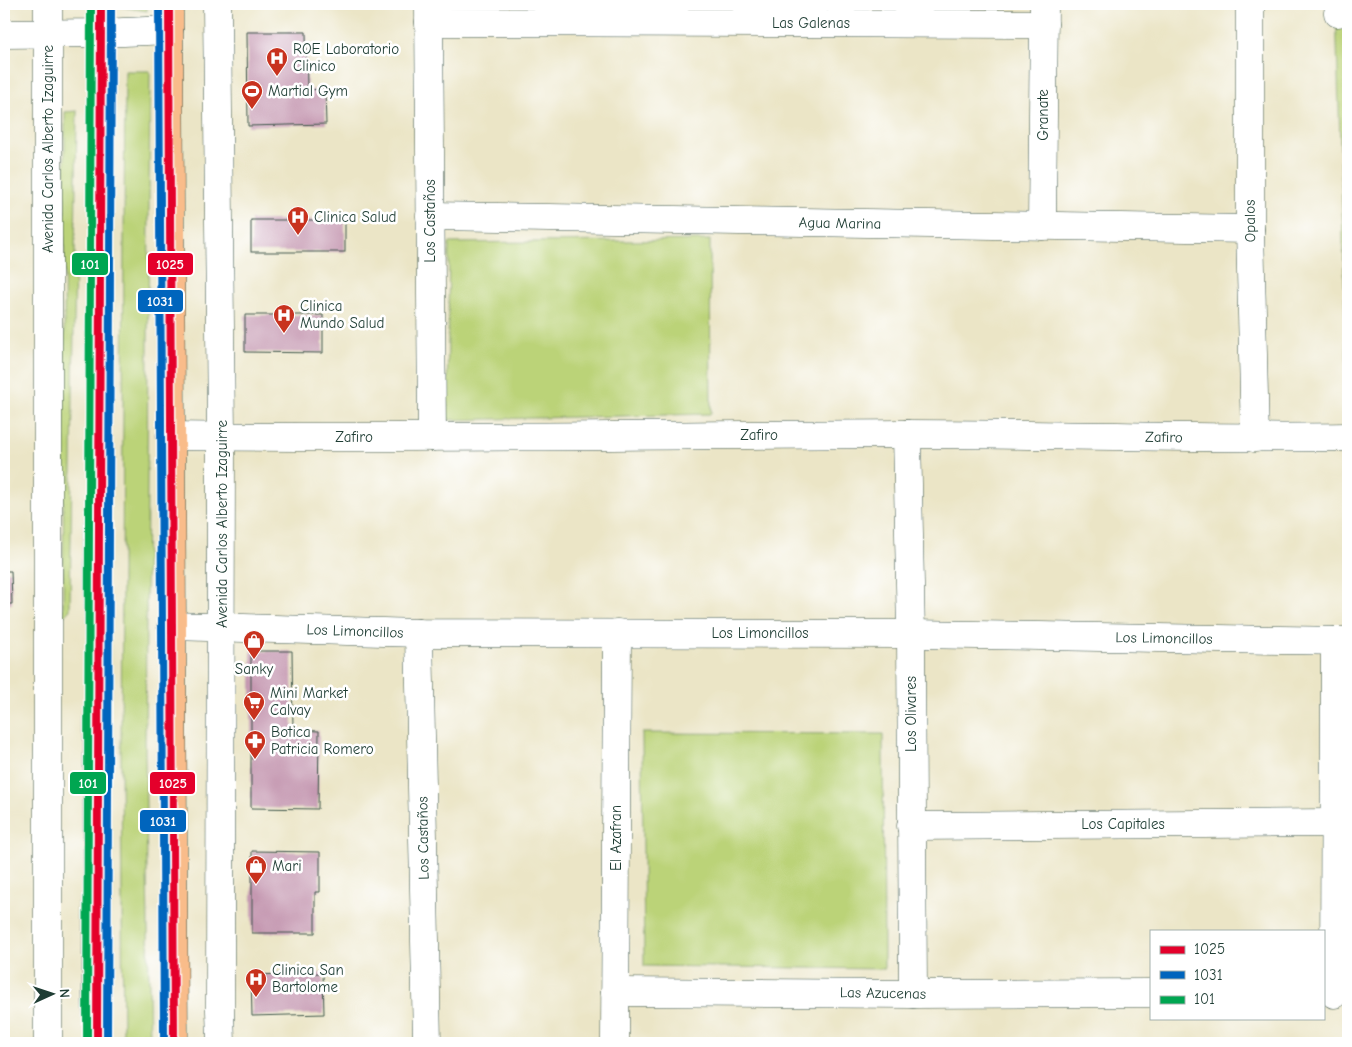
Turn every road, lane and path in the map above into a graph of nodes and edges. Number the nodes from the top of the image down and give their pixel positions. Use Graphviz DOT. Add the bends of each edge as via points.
graph roads {
  1 [pos="48,4"];
  2 [pos="101,4"];
  3 [pos="217,4"];
  4 [pos="1250,4"];
  5 [pos="429,13"];
  6 [pos="634,13"];
  7 [pos="835,14"];
  8 [pos="1044,14"];
  9 [pos="169,17"];
  10 [pos="101,33"];
  11 [pos="4,34"];
  12 [pos="48,34"];
  13 [pos="430,216"];
  14 [pos="1042,226"];
  15 [pos="1250,229"];
  16 [pos="907,434"];
  17 [pos="170,436"];
  18 [pos="222,436"];
  19 [pos="432,437"];
  20 [pos="1348,437"];
  21 [pos="1255,438"];
  22 [pos="171,626"];
  23 [pos="222,627"];
  24 [pos="419,633"];
  25 [pos="617,633"];
  26 [pos="911,634"];
  27 [pos="1342,641"];
  28 [pos="1335,822"];
  29 [pos="911,826"];
  30 [pos="615,992"];
  31 [pos="1150,993"];
  32 [pos="913,994"];
  33 [pos="1335,994"];
  34 [pos="48,1043"];
  35 [pos="97,1043"];
  36 [pos="174,1043"];
  37 [pos="222,1043"];
  38 [pos="427,1043"];
  39 [pos="615,1043"];
  1 -- 12 [label="street, Avenida Carlos Alberto Izaguirre"];
  2 -- 10 [label="main road"];
  3 -- 18 [label="street, Avenida Carlos Alberto Izaguirre"];
  4 -- 15 [label="street, Opalos"];
  5 -- 6 [label="street, Las Galenas"];
  5 -- 13 [label="street, Los Castaños"];
  6 -- 7 [label="street, Las Galenas"];
  7 -- 8 [label="street, Las Galenas"];
  8 -- 14 [label="street, Granate"];
  9 -- 10 [label="street"];
  9 -- 17 [label="main road"];
  10 -- 12 [label="street"];
  10 -- 35 [label="main road"];
  11 -- 12 [label="street"];
  12 -- 34 [label="street, Avenida Carlos Alberto Izaguirre"];
  13 -- 14 [label="street, Agua Marina"];
  13 -- 19 [label="street, Los Castaños"];
  14 -- 15 [label="street, Agua Marina"];
  15 -- 21 [label="street, Opalos"];
  16 -- 19 [label="street, Zafiro"];
  16 -- 21 [label="street, Zafiro"];
  16 -- 26 [label="street, Los Olivares"];
  17 -- 18 [label="street, Zafiro"];
  17 -- 22 [label="main road"];
  18 -- 19 [label="street, Zafiro"];
  18 -- 23 [label="street, Avenida Carlos Alberto Izaguirre"];
  20 -- 21 [label="street, Zafiro"];
  22 -- 23 [label="street, Los Limoncillos"];
  22 -- 36 [label="main road"];
  23 -- 24 [label="street, Los Limoncillos"];
  23 -- 37 [label="street, Avenida Carlos Alberto Izaguirre"];
  24 -- 25 [label="street, Los Limoncillos"];
  24 -- 38 [label="street, Los Castaños"];
  25 -- 26 [label="street, Los Limoncillos"];
  25 -- 30 [label="street, El Azafran"];
  26 -- 27 [label="street, Los Limoncillos"];
  26 -- 29 [label="street, Los Olivares"];
  27 -- 28 [label="street"];
  28 -- 29 [label="street, Los Capitales"];
  28 -- 33 [label="street"];
  29 -- 32 [label="street, Los Olivares"];
  30 -- 32 [label="street, Las Azucenas"];
  30 -- 39 [label="street, El Azafran"];
  31 -- 32 [label="street, Las Azucenas"];
}
